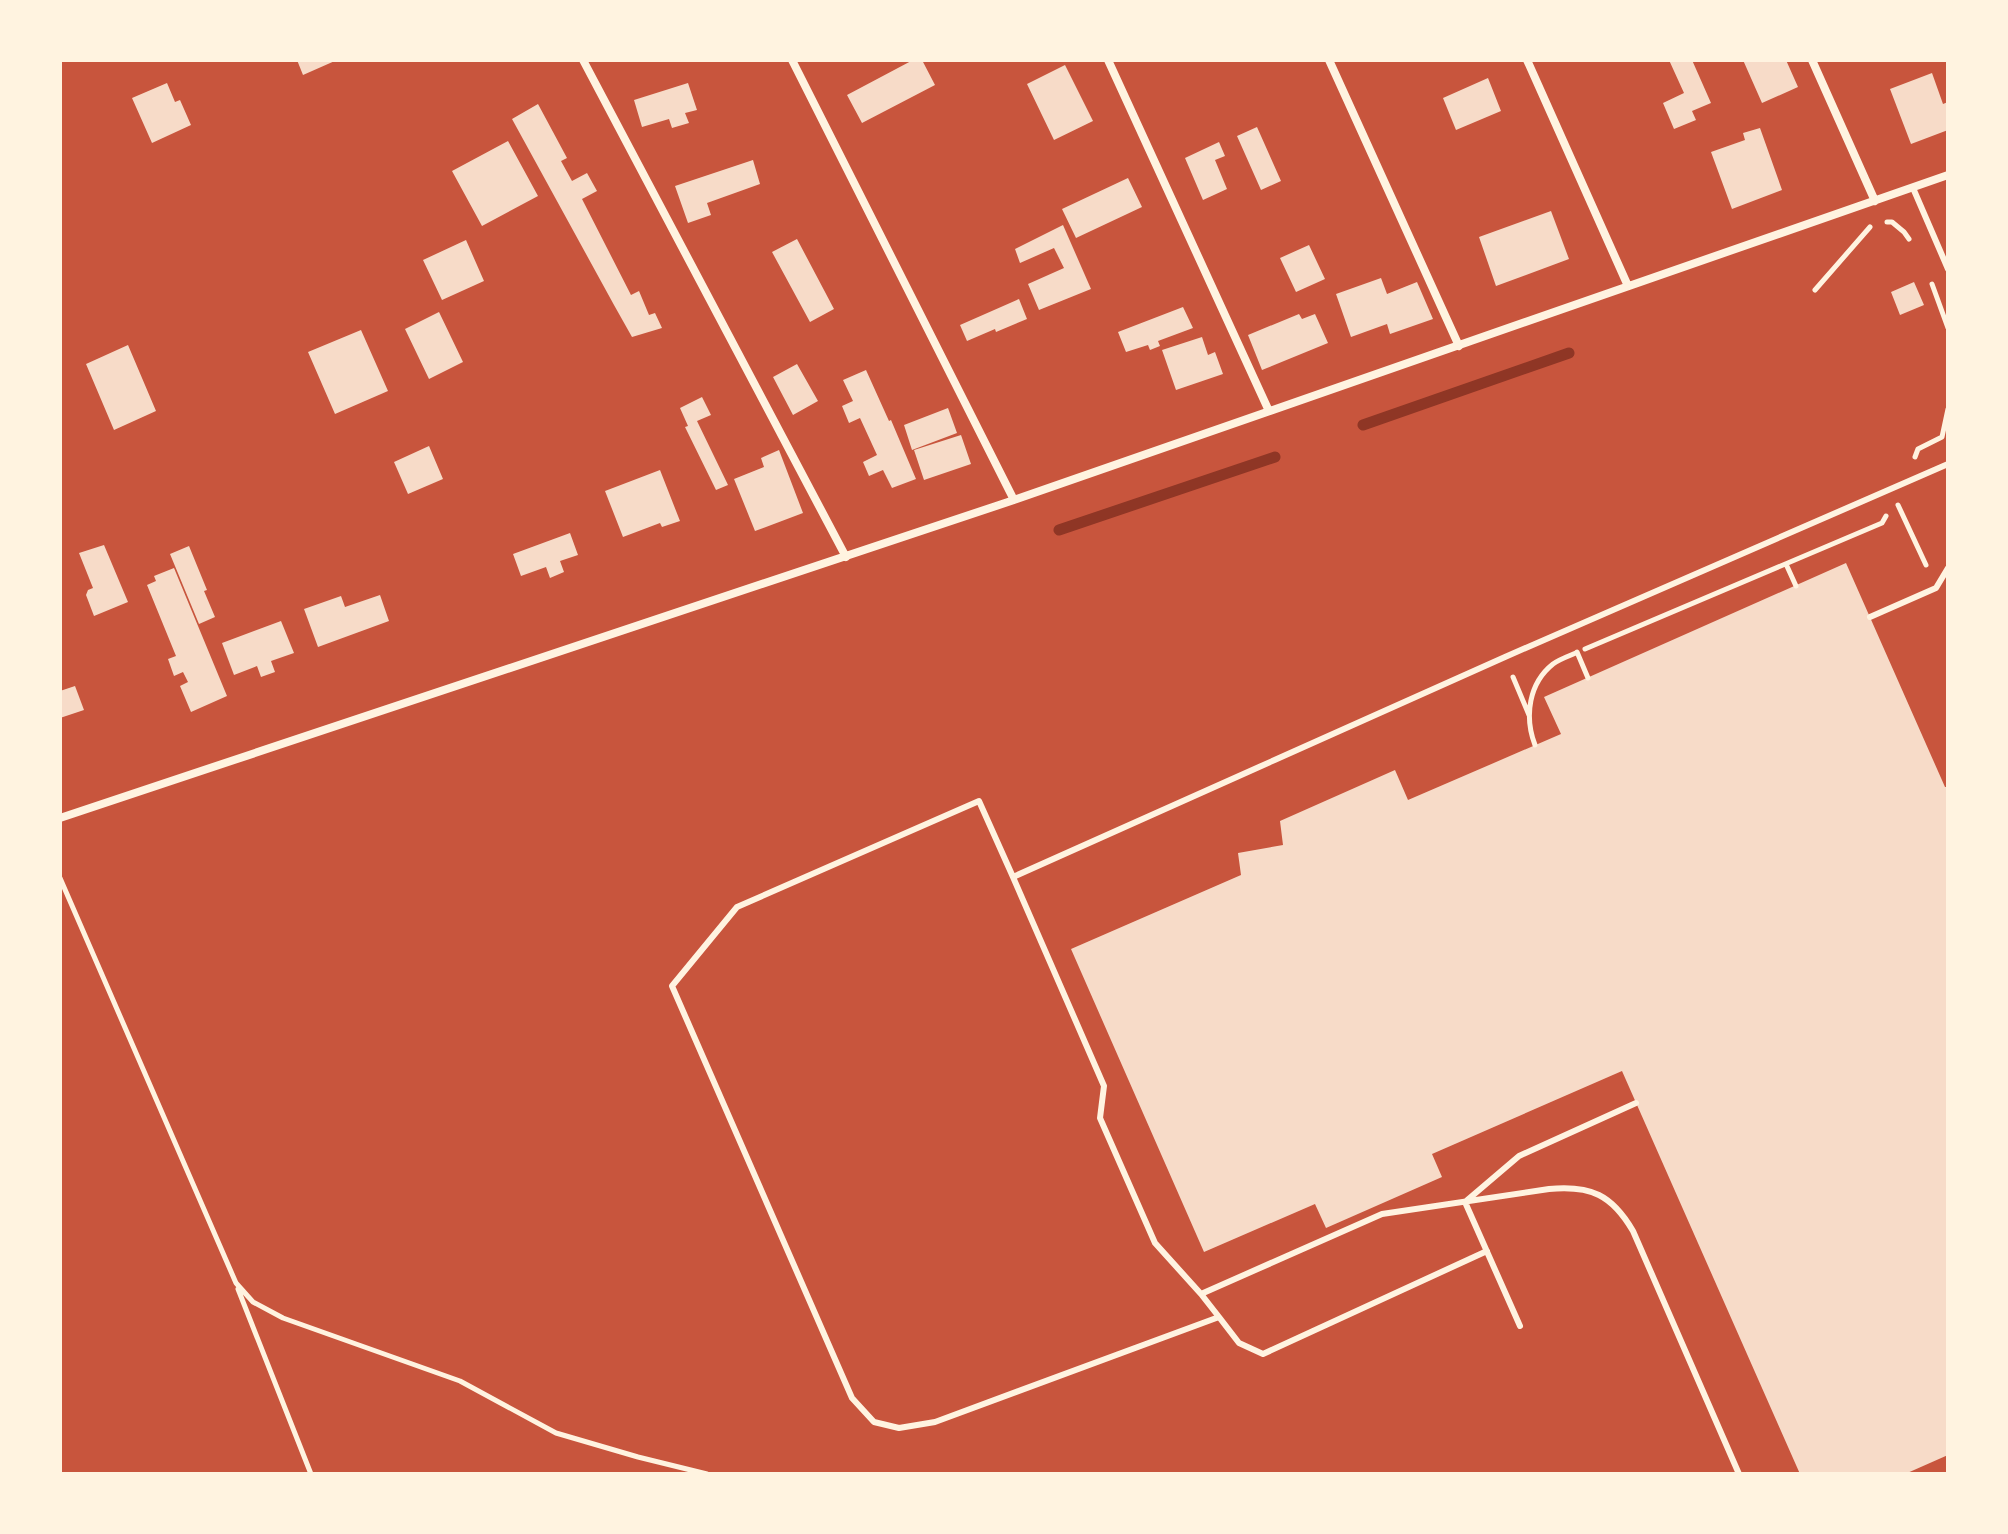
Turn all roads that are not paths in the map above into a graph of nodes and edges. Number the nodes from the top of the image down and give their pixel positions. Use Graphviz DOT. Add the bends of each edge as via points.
graph roads {
  1 [pos="583,60"];
  2 [pos="792,60"];
  3 [pos="1108,60"];
  4 [pos="1329,60"];
  5 [pos="1527,60"];
  6 [pos="1812,60"];
  7 [pos="1947,178"];
  8 [pos="1913,188"];
  9 [pos="1875,201"];
  10 [pos="1948,269"];
  11 [pos="1628,286"];
  12 [pos="1459,346"];
  13 [pos="1269,411"];
  14 [pos="1948,464"];
  15 [pos="1014,500"];
  16 [pos="846,557"];
  17 [pos="1948,568"];
  18 [pos="1870,617"];
  19 [pos="60,818"];
  20 [pos="1013,877"];
  21 [pos="1636,1103"];
  22 [pos="1465,1202"];
  23 [pos="1487,1251"];
  24 [pos="1201,1294"];
  25 [pos="1219,1317"];
  26 [pos="1520,1326"];
  27 [pos="1739,1474"];
  1 -- 16 [label="street"];
  2 -- 15 [label="street"];
  3 -- 13 [label="street"];
  4 -- 12 [label="street"];
  5 -- 11 [label="street"];
  6 -- 9 [label="street"];
  7 -- 8 [label="street"];
  8 -- 9 [label="street"];
  8 -- 10 [label="lane"];
  9 -- 11 [label="street"];
  11 -- 12 [label="street"];
  12 -- 13 [label="street"];
  13 -- 15 [label="street"];
  14 -- 20 [label="lane"];
  15 -- 16 [label="street"];
  16 -- 19 [label="street"];
  17 -- 18 [label="lane" via="1936,588"];
  20 -- 24 [label="lane" via="1104,1086 1100,1118 1155,1243"];
  20 -- 25 [label="lane" via="979,801 737,907 672,986 852,1398 874,1422 899,1428 935,1422"];
  21 -- 22 [label="lane" via="1519,1156"];
  22 -- 23 [label="lane"];
  22 -- 24 [label="lane" via="1382,1214"];
  22 -- 27 [label="lane" via="1570,1187 1590,1190 1623,1214"];
  23 -- 25 [label="lane" via="1263,1354 1239,1343"];
  23 -- 26 [label="lane"];
  24 -- 25 [label="lane"];
}
